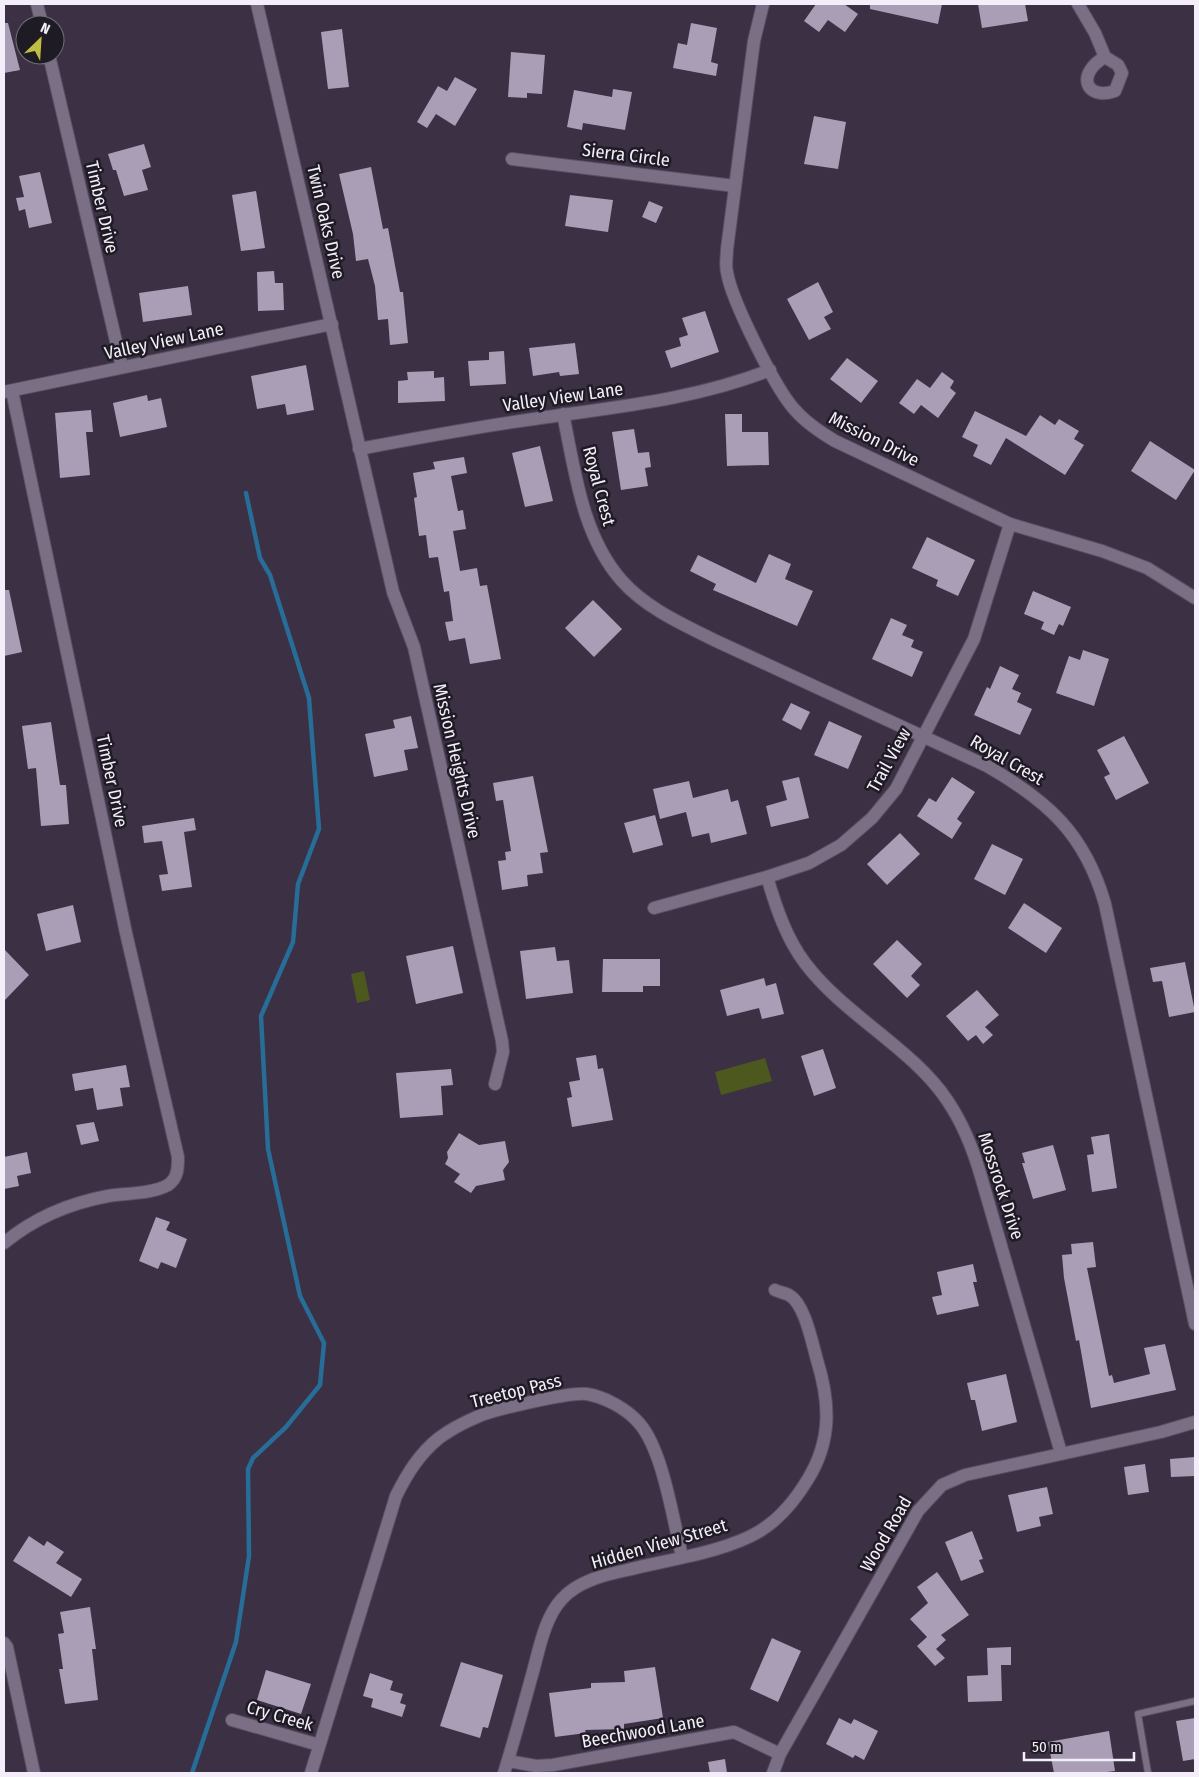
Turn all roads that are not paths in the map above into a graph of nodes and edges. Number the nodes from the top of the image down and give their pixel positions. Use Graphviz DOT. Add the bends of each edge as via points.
graph roads {
  1 [pos="257,4"];
  2 [pos="763,4"];
  3 [pos="1078,4"];
  4 [pos="1105,57"];
  5 [pos="51,65"];
  6 [pos="512,159"];
  7 [pos="735,186"];
  8 [pos="332,324"];
  9 [pos="122,367"];
  10 [pos="770,370"];
  11 [pos="8,392"];
  12 [pos="563,414"];
  13 [pos="359,449"];
  14 [pos="1010,524"];
  15 [pos="1195,598"];
  16 [pos="923,735"];
  17 [pos="767,877"];
  18 [pos="654,908"];
  19 [pos="494,1084"];
  20 [pos="4,1243"];
  21 [pos="775,1290"];
  22 [pos="1195,1324"];
  23 [pos="1195,1422"];
  24 [pos="1061,1453"];
  25 [pos="682,1556"];
  26 [pos="4,1642"];
  27 [pos="1195,1701"];
  28 [pos="232,1720"];
  29 [pos="319,1745"];
  30 [pos="780,1754"];
  31 [pos="506,1767"];
  32 [pos="34,1773"];
  33 [pos="311,1773"];
  34 [pos="772,1773"];
  35 [pos="1148,1773"];
  1 -- 8 [label="street, Twin Oaks Drive"];
  2 -- 7 [label="street, Mission Drive" via="754,41"];
  3 -- 4 [label="street"];
  5 -- 9 [label="street, Timber Drive"];
  6 -- 7 [label="street, Sierra Circle"];
  7 -- 10 [label="street, Mission Drive" via="726,271 739,310"];
  8 -- 9 [label="street, Valley View Lane"];
  8 -- 13 [label="street, Twin Oaks Drive"];
  9 -- 11 [label="street, Valley View Lane"];
  10 -- 12 [label="street, Valley View Lane" via="738,383 681,398"];
  10 -- 14 [label="street, Mission Drive" via="793,409 817,430"];
  11 -- 20 [label="street, Timber Drive" via="178,1157 176,1177 159,1189 67,1207 46,1216"];
  12 -- 13 [label="street, Valley View Lane"];
  12 -- 16 [label="street, Royal Crest" via="591,530 622,581 664,614 714,640"];
  13 -- 19 [label="street, Mission Heights Drive" via="393,592 414,647 502,1042 503,1052"];
  14 -- 15 [label="street, Mission Drive" via="1127,560 1166,578"];
  14 -- 16 [label="street, Trail View" via="980,626"];
  16 -- 17 [label="street, Trail View" via="896,789 857,833 815,859"];
  16 -- 22 [label="street, Royal Crest" via="987,766 1044,802 1079,845 1099,883"];
  17 -- 18 [label="street, Trail View"];
  17 -- 24 [label="street, Mossrock Drive" via="793,946 806,964 838,999 928,1078 946,1099 962,1126 978,1165"];
  21 -- 25 [label="street, Hidden View Street" via="790,1296 801,1309 826,1390 823,1449 800,1494 760,1532 720,1547"];
  23 -- 24 [label="street, Wood Road"];
  24 -- 30 [label="street, Wood Road" via="965,1475 942,1485 925,1501"];
  25 -- 29 [label="street, Treetop Pass" via="657,1454 639,1423 623,1409 605,1399 568,1394 481,1415 458,1425 421,1455 396,1496"];
  25 -- 31 [label="street, Hidden View Street" via="602,1576 578,1586 562,1599 544,1633"];
  26 -- 32 [label="street"];
  27 -- 35 [label="lane" via="1138,1714"];
  28 -- 29 [label="street, Cry Creek"];
  29 -- 33 [label="street, Treetop Pass"];
  30 -- 31 [label="street, Beechwood Lane" via="734,1732 553,1765"];
  30 -- 34 [label="street"];
}
